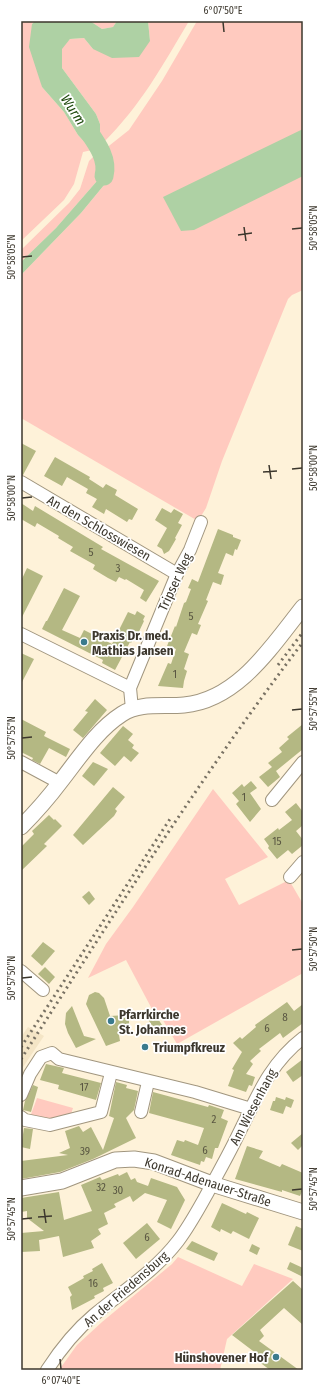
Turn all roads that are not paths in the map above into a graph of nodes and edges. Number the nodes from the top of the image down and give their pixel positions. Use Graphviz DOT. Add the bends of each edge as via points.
graph roads {
  1 [pos="21,482"];
  2 [pos="201,522"];
  3 [pos="177,574"];
  4 [pos="303,607"];
  5 [pos="21,634"];
  6 [pos="130,688"];
  7 [pos="132,709"];
  8 [pos="21,762"];
  9 [pos="303,762"];
  10 [pos="60,783"];
  11 [pos="272,800"];
  12 [pos="22,824"];
  13 [pos="303,862"];
  14 [pos="290,877"];
  15 [pos="21,971"];
  16 [pos="43,990"];
  17 [pos="303,1038"];
  18 [pos="111,1073"];
  19 [pos="148,1082"];
  20 [pos="21,1095"];
  21 [pos="251,1108"];
  22 [pos="141,1112"];
  23 [pos="21,1117"];
  24 [pos="212,1184"];
  25 [pos="21,1188"];
  26 [pos="303,1212"];
  27 [pos="47,1370"];
  1 -- 3 [label="street, An den Schlosswiesen"];
  2 -- 3 [label="street, Tripser Weg"];
  3 -- 6 [label="street, Tripser Weg"];
  4 -- 7 [label="main road" via="266,653 239,682 226,690 214,697 185,705"];
  5 -- 6 [label="street"];
  6 -- 7 [label="street, Tripser Weg"];
  7 -- 10 [label="main road" via="108,724"];
  8 -- 10 [label="street"];
  9 -- 11 [label="street"];
  10 -- 12 [label="main road"];
  13 -- 14 [label="street"];
  15 -- 16 [label="street"];
  17 -- 21 [label="street, Am Wiesenhang" via="276,1063"];
  18 -- 19 [label="street"];
  18 -- 20 [label="street" via="59,1059 52,1053 41,1056"];
  18 -- 23 [label="street" via="101,1112 50,1125"];
  19 -- 21 [label="street"];
  19 -- 22 [label="street"];
  21 -- 24 [label="street, Am Wiesenhang"];
  24 -- 25 [label="main road, Konrad-Adenauer-Straße" via="154,1162 134,1159 114,1160 62,1181"];
  24 -- 26 [label="main road, Konrad-Adenauer-Straße"];
  24 -- 27 [label="street, An der Friedensburg" via="190,1225 167,1254 80,1328"];
}
